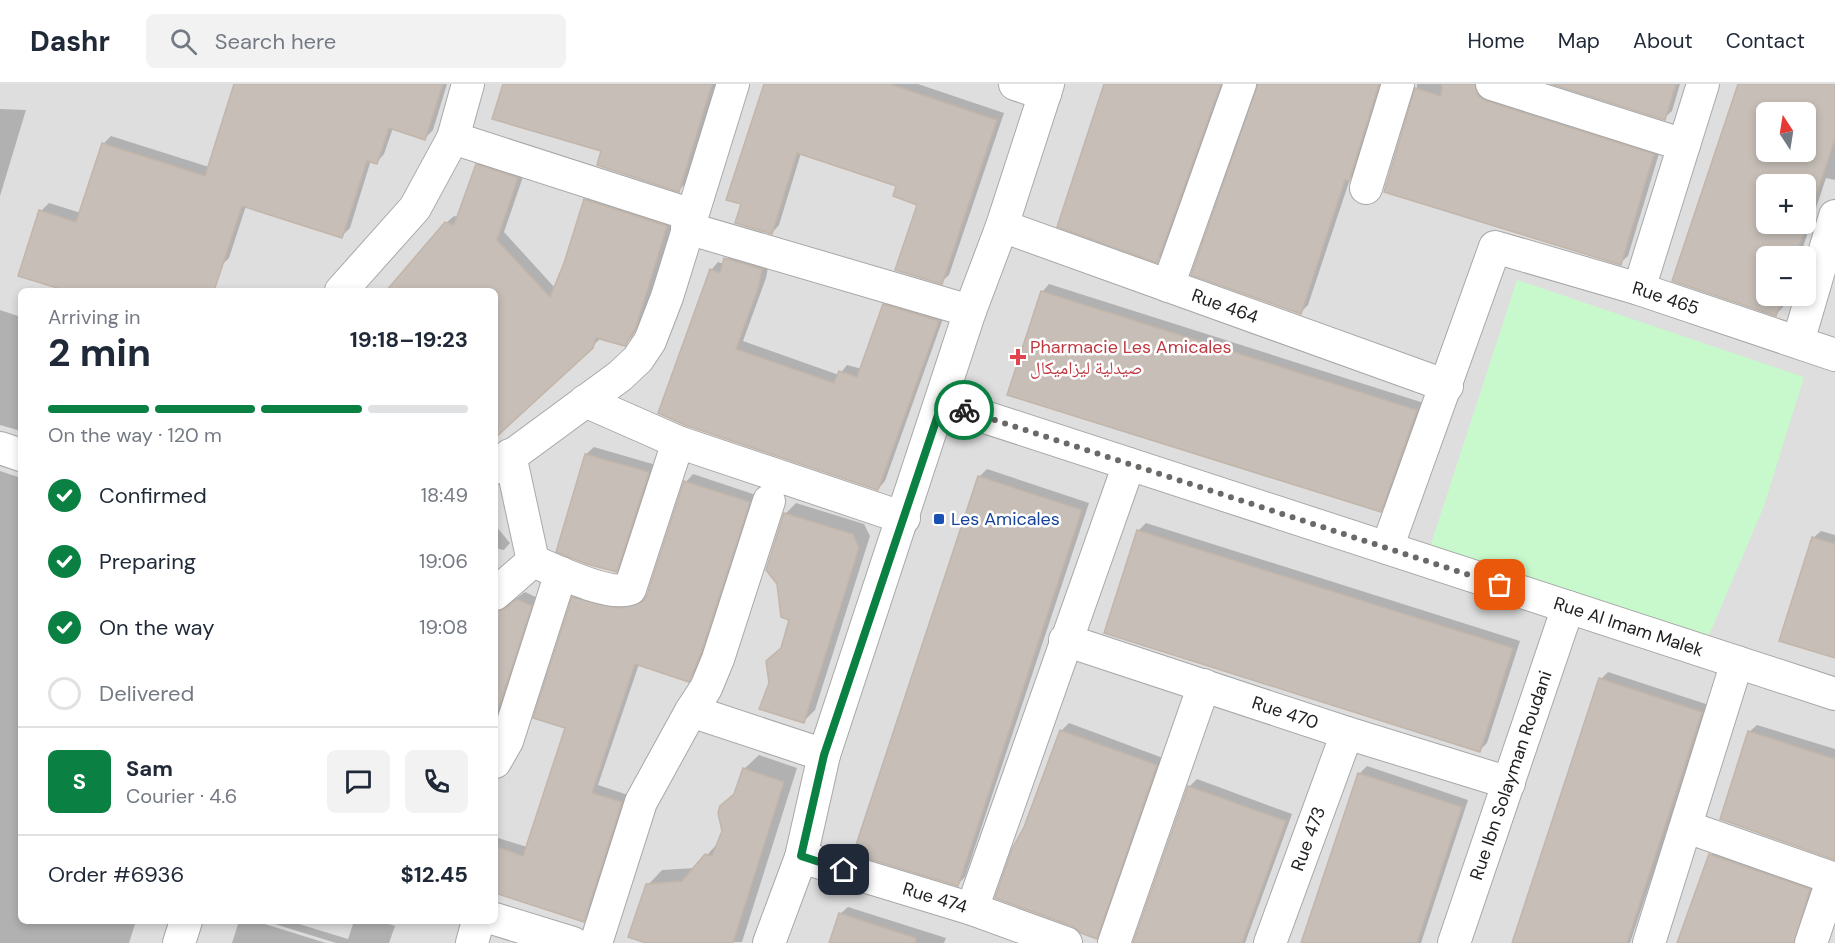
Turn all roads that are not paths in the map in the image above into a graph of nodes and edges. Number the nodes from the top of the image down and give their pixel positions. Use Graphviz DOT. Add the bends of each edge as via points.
graph roads {
  1 [pos="468,84"];
  2 [pos="733,84"];
  3 [pos="1015,84"];
  4 [pos="1240,84"];
  5 [pos="1398,84"];
  6 [pos="1492,84"];
  7 [pos="1703,84"];
  8 [pos="1046,89"];
  9 [pos="453,138"];
  10 [pos="1684,145"];
  11 [pos="1366,188"];
  12 [pos="1835,216"];
  13 [pos="689,222"];
  14 [pos="1002,226"];
  15 [pos="1168,286"];
  16 [pos="344,288"];
  17 [pos="1639,289"];
  18 [pos="970,311"];
  19 [pos="1798,342"];
  20 [pos="1835,355"];
  21 [pos="1447,386"];
  22 [pos="585,401"];
  23 [pos="942,403"];
  24 [pos="678,442"];
  25 [pos="0,448"];
  26 [pos="18,454"];
  27 [pos="502,462"];
  28 [pos="1129,464"];
  29 [pos="769,501"];
  30 [pos="904,518"];
  31 [pos="1387,548"];
  32 [pos="532,561"];
  33 [pos="561,573"];
  34 [pos="498,591"];
  35 [pos="1568,607"];
  36 [pos="1065,640"];
  37 [pos="1737,662"];
  38 [pos="1204,685"];
  39 [pos="1835,694"];
  40 [pos="691,711"];
  41 [pos="1347,733"];
  42 [pos="824,755"];
  43 [pos="498,757"];
  44 [pos="1509,783"];
  45 [pos="1687,827"];
  46 [pos="801,856"];
  47 [pos="1834,879"];
  48 [pos="972,909"];
  49 [pos="498,921"];
  50 [pos="185,924"];
  51 [pos="477,924"];
  52 [pos="179,943"];
  53 [pos="472,943"];
  54 [pos="573,943"];
  55 [pos="596,943"];
  56 [pos="769,943"];
  57 [pos="1066,943"];
  58 [pos="1114,943"];
  59 [pos="1270,943"];
  60 [pos="1454,943"];
  61 [pos="1649,943"];
  62 [pos="1811,943"];
  1 -- 9 [label="street"];
  2 -- 13 [label="street"];
  3 -- 8 [label="street"];
  4 -- 15 [label="street"];
  5 -- 11 [label="street"];
  6 -- 10 [label="street"];
  7 -- 10 [label="street"];
  8 -- 14 [label="street"];
  9 -- 13 [label="street"];
  9 -- 16 [label="street" via="415,208"];
  10 -- 17 [label="street"];
  12 -- 19 [label="street"];
  13 -- 18 [label="street"];
  13 -- 22 [label="street" via="650,341 638,359"];
  14 -- 15 [label="street, Rue 464"];
  14 -- 18 [label="street"];
  15 -- 21 [label="street, Rue 464"];
  17 -- 19 [label="street, Rue 465"];
  17 -- 21 [label="street, Rue 465" via="1496,247"];
  18 -- 23 [label="street"];
  19 -- 20 [label="street, Rue 465"];
  21 -- 31 [label="street"];
  22 -- 24 [label="street"];
  22 -- 27 [label="street"];
  23 -- 28 [label="street, Rue Al Imam Malek"];
  23 -- 30 [label="street"];
  24 -- 30 [label="street"];
  24 -- 33 [label="street" via="630,589 622,591"];
  25 -- 26 [label="street"];
  27 -- 32 [label="street"];
  28 -- 31 [label="street, Rue Al Imam Malek"];
  28 -- 36 [label="street"];
  29 -- 40 [label="street" via="718,659"];
  30 -- 42 [label="street"];
  31 -- 35 [label="street, Rue Al Imam Malek"];
  32 -- 33 [label="street"];
  32 -- 34 [label="street"];
  33 -- 43 [label="street" via="507,741"];
  35 -- 37 [label="street, Rue Al Imam Malek"];
  35 -- 44 [label="street, Rue Ibn Solayman Roudani"];
  36 -- 38 [label="street, Rue 470"];
  36 -- 48 [label="street"];
  37 -- 39 [label="street, Rue Al Imam Malek"];
  37 -- 45 [label="street"];
  38 -- 41 [label="street, Rue 470"];
  38 -- 58 [label="street"];
  40 -- 42 [label="street"];
  40 -- 55 [label="street" via="641,802"];
  41 -- 44 [label="street, Rue 470"];
  41 -- 59 [label="street, Rue 473"];
  42 -- 46 [label="street"];
  44 -- 60 [label="street, Rue Ibn Solayman Roudani"];
  45 -- 47 [label="street"];
  45 -- 61 [label="street"];
  46 -- 48 [label="street, Rue 474"];
  46 -- 56 [label="street"];
  47 -- 62 [label="street"];
  48 -- 57 [label="street, Rue 474"];
  49 -- 54 [label="street"];
  50 -- 52 [label="street"];
  51 -- 53 [label="street"];
}
